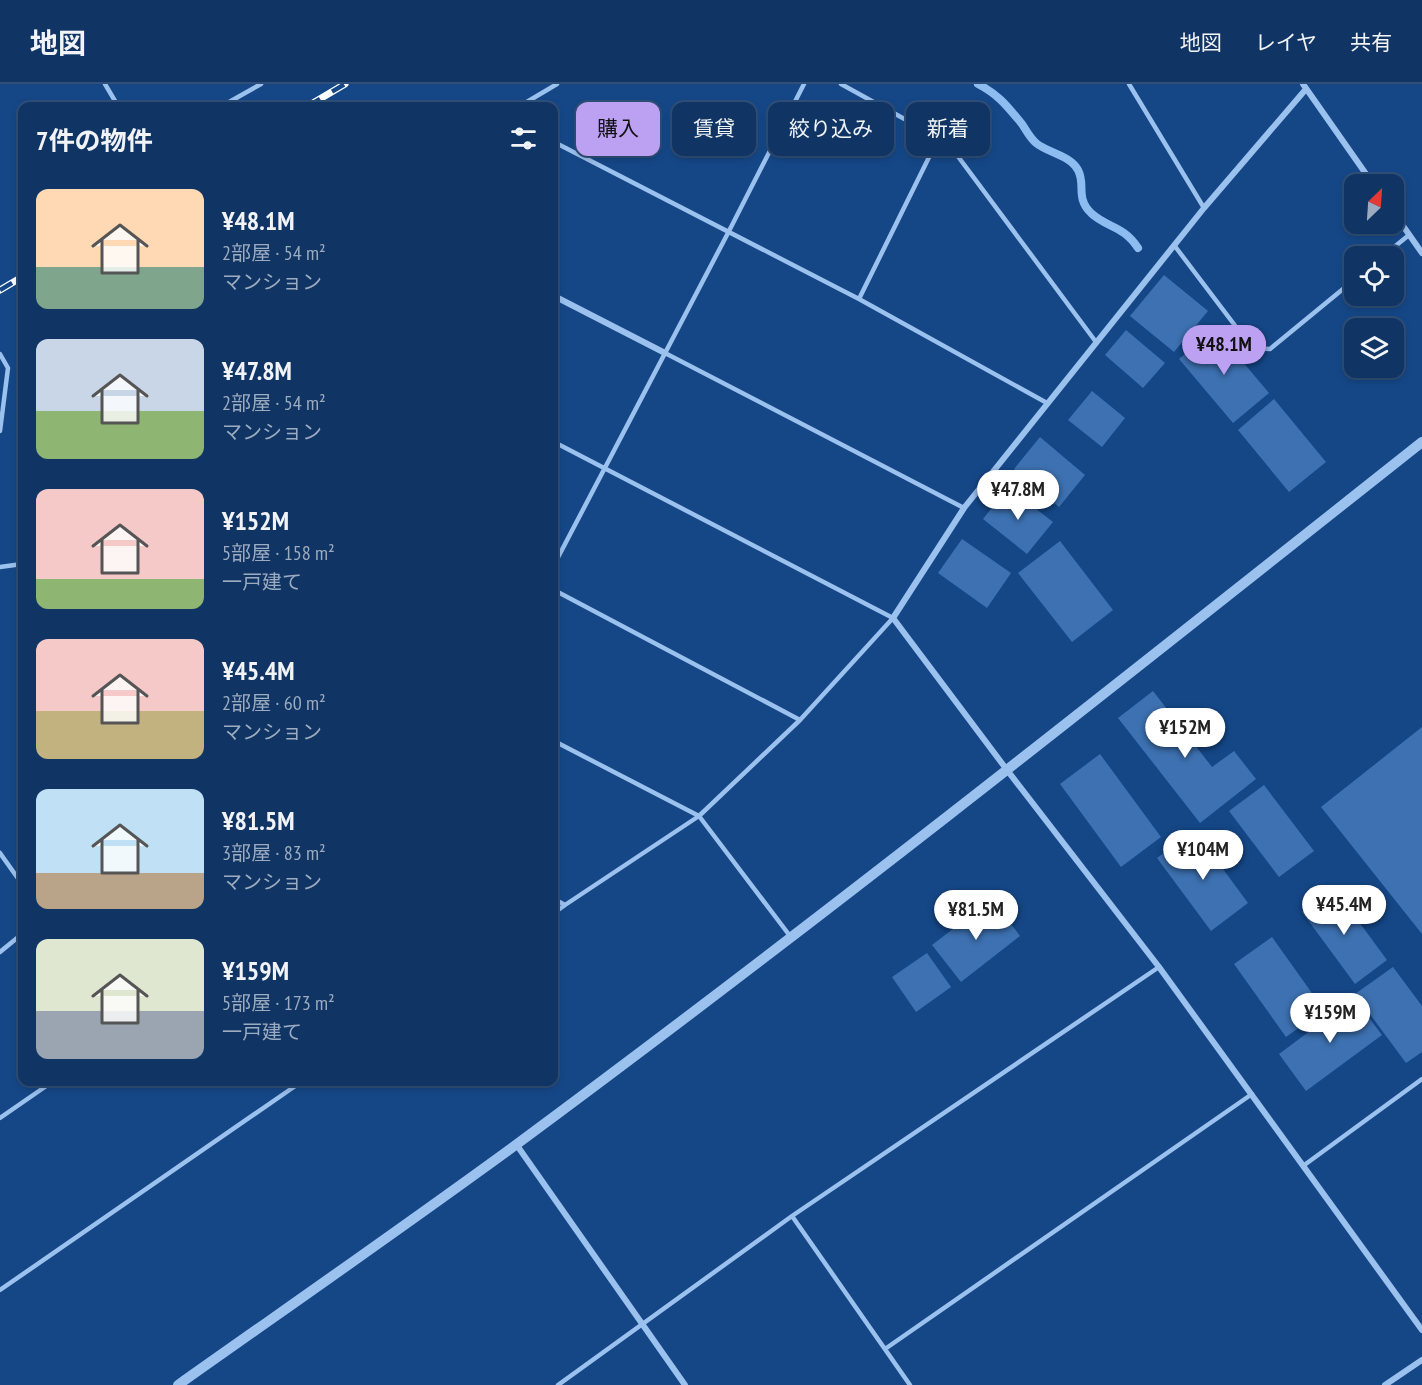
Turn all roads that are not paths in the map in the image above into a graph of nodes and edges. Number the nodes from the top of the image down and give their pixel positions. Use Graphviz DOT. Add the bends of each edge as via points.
graph roads {
  1 [pos="105,84"];
  2 [pos="261,84"];
  3 [pos="557,84"];
  4 [pos="804,84"];
  5 [pos="841,84"];
  6 [pos="1129,84"];
  7 [pos="1304,86"];
  8 [pos="116,102"];
  9 [pos="229,102"];
  10 [pos="527,102"];
  11 [pos="906,119"];
  12 [pos="558,144"];
  13 [pos="930,156"];
  14 [pos="958,156"];
  15 [pos="1366,174"];
  16 [pos="1203,207"];
  17 [pos="1404,228"];
  18 [pos="728,232"];
  19 [pos="1409,235"];
  20 [pos="1174,245"];
  21 [pos="1395,246"];
  22 [pos="1422,253"];
  23 [pos="1344,288"];
  24 [pos="558,298"];
  25 [pos="860,299"];
  26 [pos="1096,342"];
  27 [pos="665,353"];
  28 [pos="0,354"];
  29 [pos="1047,403"];
  30 [pos="0,431"];
  31 [pos="1422,442"];
  32 [pos="558,444"];
  33 [pos="603,468"];
  34 [pos="964,508"];
  35 [pos="558,556"];
  36 [pos="18,565"];
  37 [pos="0,567"];
  38 [pos="558,592"];
  39 [pos="893,618"];
  40 [pos="800,720"];
  41 [pos="558,743"];
  42 [pos="1007,770"];
  43 [pos="699,816"];
  44 [pos="0,853"];
  45 [pos="18,878"];
  46 [pos="558,901"];
  47 [pos="565,905"];
  48 [pos="558,910"];
  49 [pos="790,936"];
  50 [pos="18,937"];
  51 [pos="0,952"];
  52 [pos="1159,967"];
  53 [pos="1422,1079"];
  54 [pos="46,1086"];
  55 [pos="295,1086"];
  56 [pos="1252,1094"];
  57 [pos="0,1118"];
  58 [pos="516,1144"];
  59 [pos="1303,1166"];
  60 [pos="792,1216"];
  61 [pos="0,1290"];
  62 [pos="643,1325"];
  63 [pos="1422,1330"];
  64 [pos="885,1349"];
  65 [pos="1422,1360"];
  66 [pos="178,1385"];
  67 [pos="558,1385"];
  68 [pos="685,1385"];
  69 [pos="910,1385"];
  70 [pos="1385,1385"];
  1 -- 8 [label="lane"];
  2 -- 9 [label="lane"];
  3 -- 10 [label="lane"];
  4 -- 18 [label="lane"];
  5 -- 11 [label="lane"];
  6 -- 16 [label="lane"];
  7 -- 15 [label="street"];
  7 -- 16 [label="street"];
  12 -- 18 [label="lane"];
  13 -- 25 [label="lane"];
  14 -- 26 [label="lane"];
  16 -- 20 [label="street"];
  17 -- 19 [label="street"];
  18 -- 25 [label="lane"];
  18 -- 27 [label="lane"];
  19 -- 21 [label="lane"];
  19 -- 22 [label="street"];
  20 -- 23 [label="lane" via="1252,348 1270,349"];
  20 -- 26 [label="street"];
  24 -- 27 [label="street"];
  25 -- 29 [label="lane"];
  26 -- 29 [label="street"];
  27 -- 33 [label="lane"];
  27 -- 34 [label="lane"];
  28 -- 30 [label="lane" via="8,368"];
  29 -- 34 [label="street"];
  31 -- 42 [label="street"];
  32 -- 33 [label="lane"];
  33 -- 35 [label="lane"];
  33 -- 39 [label="lane"];
  34 -- 39 [label="street"];
  36 -- 37 [label="lane"];
  38 -- 40 [label="lane"];
  39 -- 40 [label="lane"];
  39 -- 42 [label="street"];
  40 -- 43 [label="lane"];
  41 -- 43 [label="lane"];
  42 -- 49 [label="street"];
  42 -- 52 [label="street"];
  43 -- 47 [label="lane"];
  43 -- 49 [label="lane"];
  44 -- 45 [label="lane"];
  46 -- 47 [label="lane"];
  47 -- 48 [label="lane"];
  49 -- 58 [label="street"];
  50 -- 51 [label="lane"];
  52 -- 56 [label="street"];
  52 -- 60 [label="lane"];
  53 -- 59 [label="lane"];
  54 -- 57 [label="lane"];
  55 -- 61 [label="lane"];
  56 -- 59 [label="street"];
  56 -- 64 [label="lane"];
  58 -- 62 [label="street"];
  58 -- 66 [label="street"];
  59 -- 63 [label="street"];
  60 -- 62 [label="lane"];
  60 -- 64 [label="lane"];
  62 -- 67 [label="lane"];
  62 -- 68 [label="street"];
  64 -- 69 [label="lane"];
  65 -- 70 [label="street"];
}
